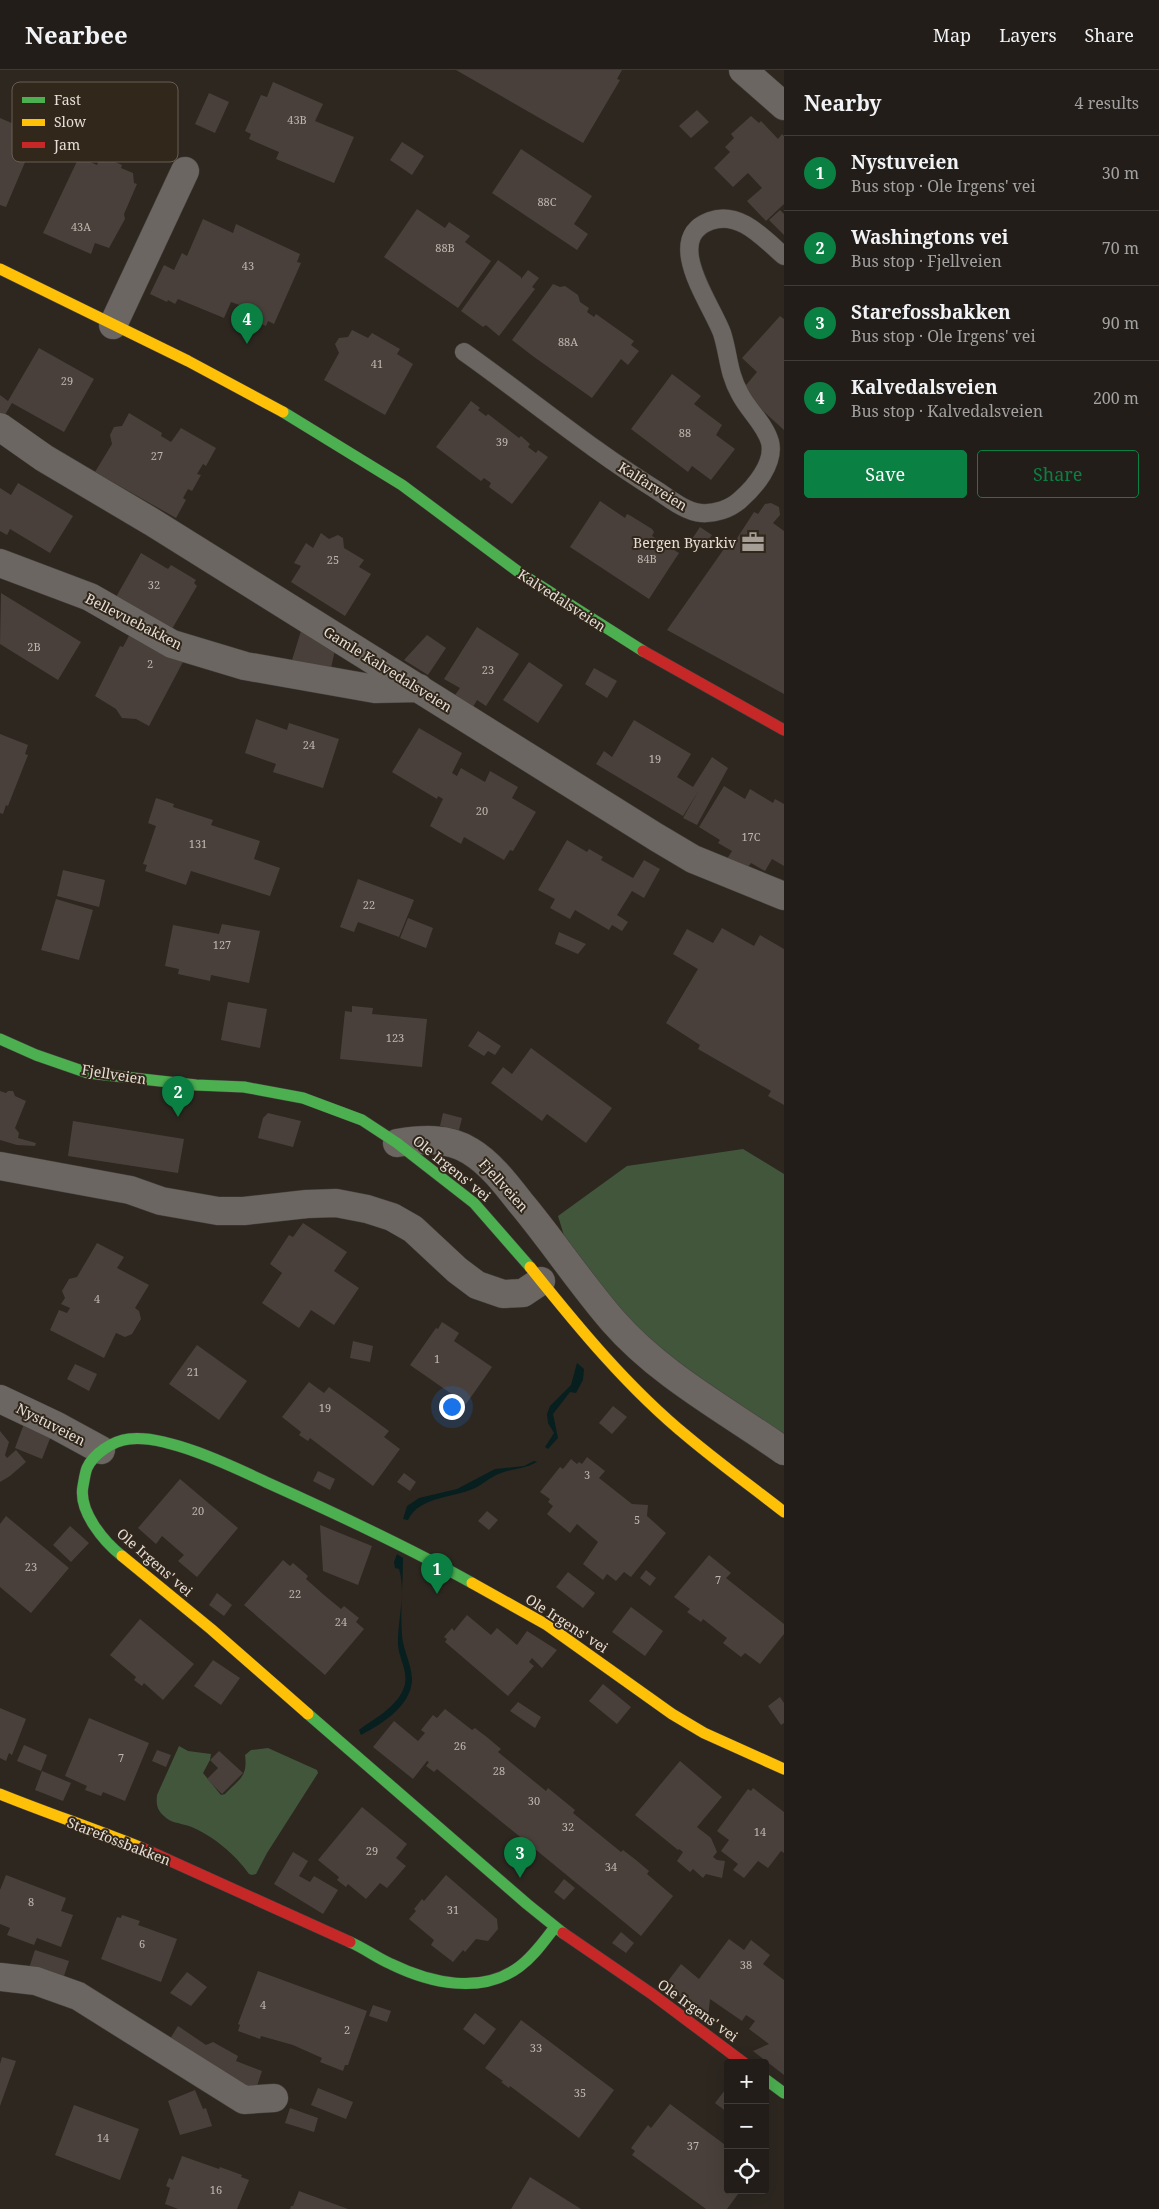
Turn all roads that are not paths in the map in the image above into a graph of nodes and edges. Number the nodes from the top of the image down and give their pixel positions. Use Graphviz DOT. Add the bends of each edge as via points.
graph roads {
  1 [pos="743,70"];
  2 [pos="784,106"];
  3 [pos="185,171"];
  4 [pos="784,256"];
  5 [pos="0,269"];
  6 [pos="113,325"];
  7 [pos="464,352"];
  8 [pos="0,427"];
  9 [pos="0,563"];
  10 [pos="418,688"];
  11 [pos="784,730"];
  12 [pos="784,896"];
  13 [pos="0,1039"];
  14 [pos="397,1143"];
  15 [pos="0,1166"];
  16 [pos="541,1281"];
  17 [pos="0,1399"];
  18 [pos="101,1450"];
  19 [pos="784,1451"];
  20 [pos="784,1512"];
  21 [pos="784,1770"];
  22 [pos="0,1794"];
  23 [pos="555,1927"];
  24 [pos="0,1977"];
  25 [pos="739,2059"];
  26 [pos="769,2082"];
  27 [pos="784,2093"];
  28 [pos="274,2098"];
  1 -- 2 [label="street"];
  3 -- 6 [label="street"];
  4 -- 7 [label="lane, Kalfarveien" via="737,220 723,218 711,221 702,225 690,239 689,258 722,333 730,376 770,441 768,464 760,477 741,499 723,510 701,513 679,504 594,448"];
  5 -- 6 [label="street, Kalvedalsveien"];
  6 -- 11 [label="street, Kalvedalsveien" via="297,420 436,508 520,572 600,625"];
  8 -- 10 [label="street, Gamle Kalvedalsveien" via="44,458"];
  9 -- 10 [label="street, Bellevuebakken" via="90,597 172,644 235,663 375,689"];
  10 -- 12 [label="street, Gamle Kalvedalsveien" via="693,859"];
  13 -- 14 [label="street, Fjellveien" via="88,1073 196,1086 244,1087 303,1098 362,1120"];
  14 -- 16 [label="street, Ole Irgens' vei" via="474,1202"];
  14 -- 19 [label="street, Fjellveien" via="446,1141 478,1157 505,1183 614,1322 684,1383"];
  15 -- 16 [label="street" via="218,1210 244,1211 336,1203 368,1209 392,1217 412,1229 477,1285 504,1294 523,1293"];
  16 -- 20 [label="street, Ole Irgens' vei" via="608,1360 687,1437"];
  17 -- 18 [label="street, Nystuveien"];
  18 -- 21 [label="street, Ole Irgens' vei" via="128,1439 150,1439 211,1458 318,1505 456,1574 547,1625 680,1719 744,1754"];
  18 -- 23 [label="street, Ole Irgens' vei" via="87,1468 82,1492 89,1517 98,1532 118,1553 211,1629"];
  22 -- 23 [label="street, Starefossbakken" via="98,1830 355,1944 413,1974 444,1984 482,1982 506,1975 535,1952"];
  23 -- 25 [label="street, Ole Irgens' vei"];
  24 -- 28 [label="street" via="36,1981 78,1996 244,2100"];
  26 -- 27 [label="street"];
}
